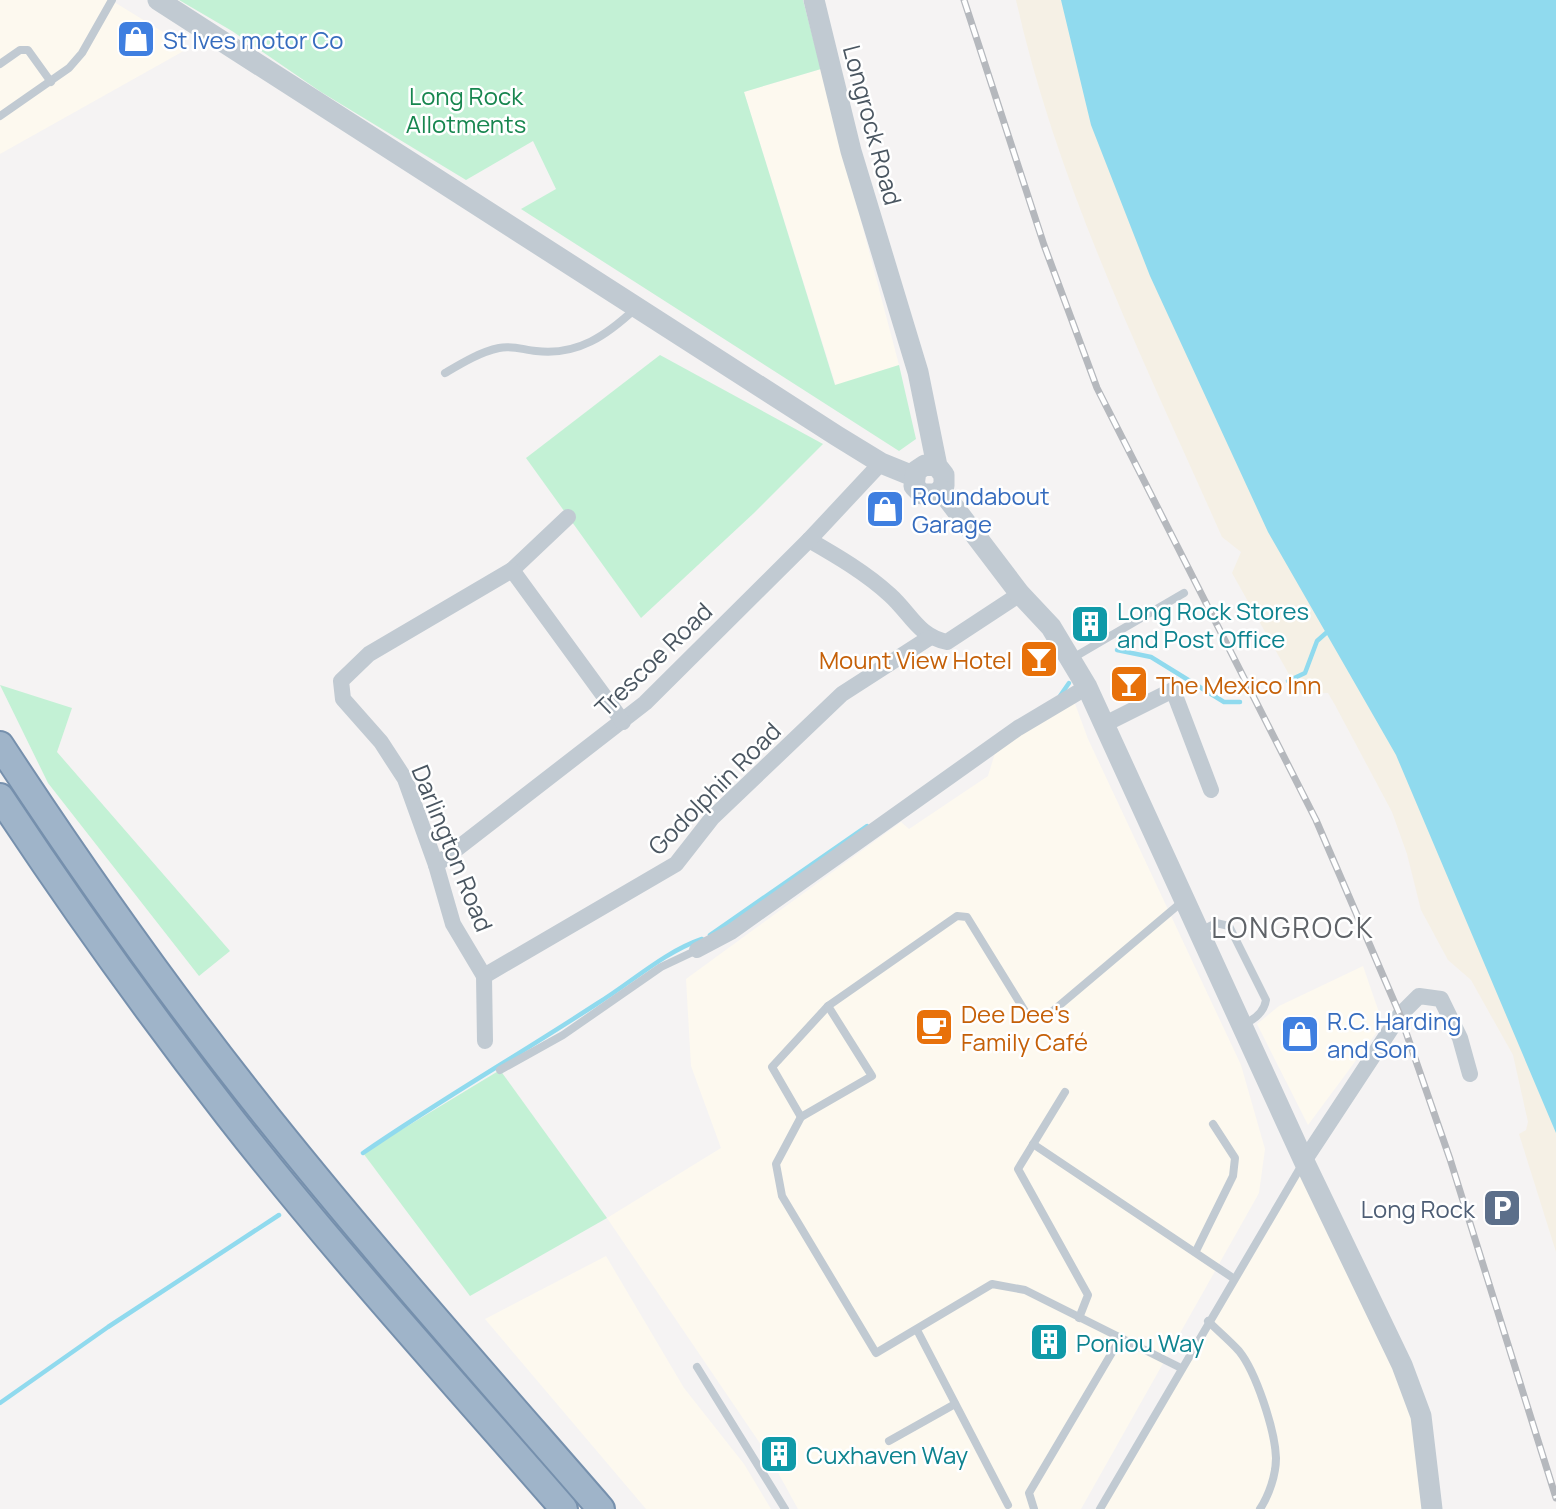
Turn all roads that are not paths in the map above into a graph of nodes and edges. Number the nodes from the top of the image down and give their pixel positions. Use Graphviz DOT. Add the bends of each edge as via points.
graph roads {
  1 [pos="112,0"];
  2 [pos="158,0"];
  3 [pos="814,0"];
  4 [pos="0,64"];
  5 [pos="51,82"];
  6 [pos="0,116"];
  7 [pos="636,308"];
  8 [pos="445,373"];
  9 [pos="881,463"];
  10 [pos="937,466"];
  11 [pos="914,477"];
  12 [pos="942,490"];
  13 [pos="568,517"];
  14 [pos="809,540"];
  15 [pos="512,570"];
  16 [pos="1184,593"];
  17 [pos="1020,594"];
  18 [pos="929,638"];
  19 [pos="1072,659"];
  20 [pos="1087,687"];
  21 [pos="623,722"];
  22 [pos="1103,725"];
  23 [pos="0,745"];
  24 [pos="1211,790"];
  25 [pos="0,797"];
  26 [pos="436,865"];
  27 [pos="1185,900"];
  28 [pos="1199,931"];
  29 [pos="697,950"];
  30 [pos="484,976"];
  31 [pos="828,1006"];
  32 [pos="1242,1025"];
  33 [pos="485,1041"];
  34 [pos="500,1070"];
  35 [pos="1470,1074"];
  36 [pos="1065,1092"];
  37 [pos="801,1117"];
  38 [pos="1213,1124"];
  39 [pos="1033,1144"];
  40 [pos="1304,1161"];
  41 [pos="1196,1251"];
  42 [pos="1233,1278"];
  43 [pos="1079,1318"];
  44 [pos="1208,1321"];
  45 [pos="917,1330"];
  46 [pos="1120,1339"];
  47 [pos="697,1367"];
  48 [pos="1181,1368"];
  49 [pos="955,1404"];
  50 [pos="889,1441"];
  51 [pos="1008,1505"];
  52 [pos="564,1509"];
  53 [pos="601,1509"];
  54 [pos="785,1509"];
  55 [pos="1034,1509"];
  56 [pos="1100,1509"];
  57 [pos="1260,1509"];
  58 [pos="1432,1509"];
  1 -- 5 [label="lane" via="82,52"];
  2 -- 7 [label="street"];
  3 -- 10 [label="street, Longrock Road" via="851,151 918,372"];
  4 -- 5 [label="lane" via="20,50 28,50"];
  5 -- 6 [label="lane"];
  7 -- 8 [label="lane" via="610,332 584,345 552,352 499,348"];
  7 -- 9 [label="street"];
  9 -- 11 [label="street"];
  9 -- 14 [label="street, Trescoe Road"];
  10 -- 11 [label="street" via="925,465"];
  10 -- 12 [label="street" via="944,475"];
  11 -- 12 [label="street" via="914,486 922,494 932,496"];
  12 -- 17 [label="street"];
  13 -- 15 [label="street, Darlington Road"];
  14 -- 18 [label="street" via="890,595"];
  14 -- 21 [label="street, Trescoe Road"];
  15 -- 21 [label="street"];
  15 -- 26 [label="street, Darlington Road" via="369,654 341,681 343,699 382,742 405,779"];
  16 -- 19 [label="lane"];
  17 -- 18 [label="street" via="947,642"];
  17 -- 19 [label="street" via="1051,627"];
  18 -- 30 [label="street, Godolphin Road" via="842,694 712,818 676,864"];
  19 -- 20 [label="street"];
  20 -- 22 [label="street"];
  20 -- 29 [label="street" via="1018,728 731,932"];
  21 -- 26 [label="street, Trescoe Road"];
  22 -- 24 [label="street" via="1172,690"];
  22 -- 27 [label="street"];
  23 -- 53 [label="highway" via="110,907 267,1117"];
  25 -- 52 [label="highway" via="229,1116"];
  26 -- 30 [label="street, Darlington Road" via="453,924"];
  27 -- 28 [label="street"];
  27 -- 31 [label="lane" via="1048,1015 1028,1016 967,917 957,916"];
  28 -- 32 [label="street"];
  28 -- 32 [label="lane" via="1216,923 1229,926 1266,1000 1265,1009"];
  29 -- 34 [label="lane" via="661,967 563,1035"];
  30 -- 33 [label="street, Darlington Road"];
  31 -- 37 [label="lane" via="772,1067"];
  31 -- 37 [label="lane" via="872,1076"];
  32 -- 40 [label="street"];
  35 -- 40 [label="street" via="1460,1038 1440,999 1419,996 1400,1015"];
  36 -- 39 [label="lane"];
  37 -- 45 [label="lane" via="776,1164 782,1196 876,1353"];
  38 -- 41 [label="lane" via="1235,1158 1233,1177"];
  39 -- 41 [label="lane"];
  39 -- 43 [label="lane" via="1018,1169 1088,1295"];
  40 -- 42 [label="lane"];
  40 -- 58 [label="street" via="1421,1416"];
  41 -- 42 [label="lane"];
  42 -- 44 [label="lane"];
  43 -- 45 [label="lane" via="1025,1290 992,1284"];
  43 -- 46 [label="lane"];
  44 -- 48 [label="lane"];
  44 -- 57 [label="lane" via="1240,1353 1271,1432 1276,1458"];
  45 -- 49 [label="lane"];
  46 -- 48 [label="lane"];
  46 -- 55 [label="lane" via="1029,1493"];
  47 -- 54 [label="lane"];
  48 -- 56 [label="lane"];
  49 -- 50 [label="lane"];
  49 -- 51 [label="lane"];
}
